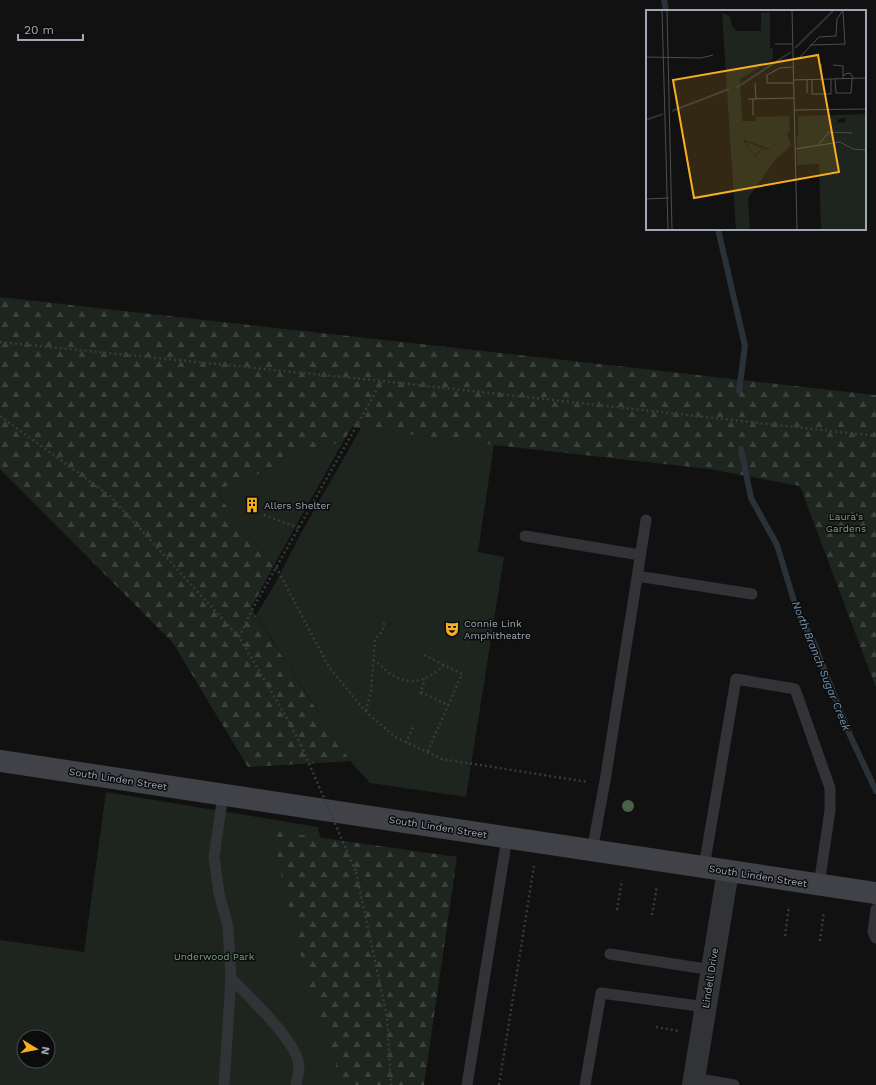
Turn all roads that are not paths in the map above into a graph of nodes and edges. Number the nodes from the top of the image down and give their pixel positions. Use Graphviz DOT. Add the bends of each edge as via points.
graph roads {
  1 [pos="646,520"];
  2 [pos="525,536"];
  3 [pos="640,555"];
  4 [pos="637,576"];
  5 [pos="752,594"];
  6 [pos="0,761"];
  7 [pos="224,795"];
  8 [pos="506,838"];
  9 [pos="592,851"];
  10 [pos="704,868"];
  11 [pos="728,871"];
  12 [pos="819,885"];
  13 [pos="876,893"];
  14 [pos="876,909"];
  15 [pos="876,938"];
  16 [pos="610,954"];
  17 [pos="712,970"];
  18 [pos="231,978"];
  19 [pos="706,1008"];
  20 [pos="694,1082"];
  21 [pos="224,1085"];
  22 [pos="296,1085"];
  23 [pos="467,1085"];
  24 [pos="585,1085"];
  25 [pos="734,1085"];
  1 -- 3 [label="lane"];
  2 -- 3 [label="lane"];
  3 -- 4 [label="lane"];
  4 -- 5 [label="lane"];
  4 -- 9 [label="lane"];
  6 -- 7 [label="main road, South Linden Street"];
  7 -- 8 [label="main road, South Linden Street"];
  7 -- 18 [label="lane" via="214,857 219,893 228,927"];
  8 -- 9 [label="main road, South Linden Street"];
  8 -- 23 [label="lane"];
  9 -- 10 [label="main road, South Linden Street"];
  10 -- 11 [label="main road, South Linden Street"];
  10 -- 12 [label="lane" via="736,679 795,689 830,788 830,810"];
  11 -- 12 [label="main road, South Linden Street"];
  11 -- 17 [label="street, Lindell Drive"];
  12 -- 13 [label="main road, South Linden Street"];
  14 -- 15 [label="lane"];
  16 -- 17 [label="lane"];
  17 -- 19 [label="street, Lindell Drive"];
  18 -- 21 [label="lane"];
  18 -- 22 [label="lane" via="287,1039 299,1066"];
  19 -- 20 [label="street, Lindell Drive"];
  19 -- 24 [label="lane" via="601,992"];
  20 -- 25 [label="lane"];
}
